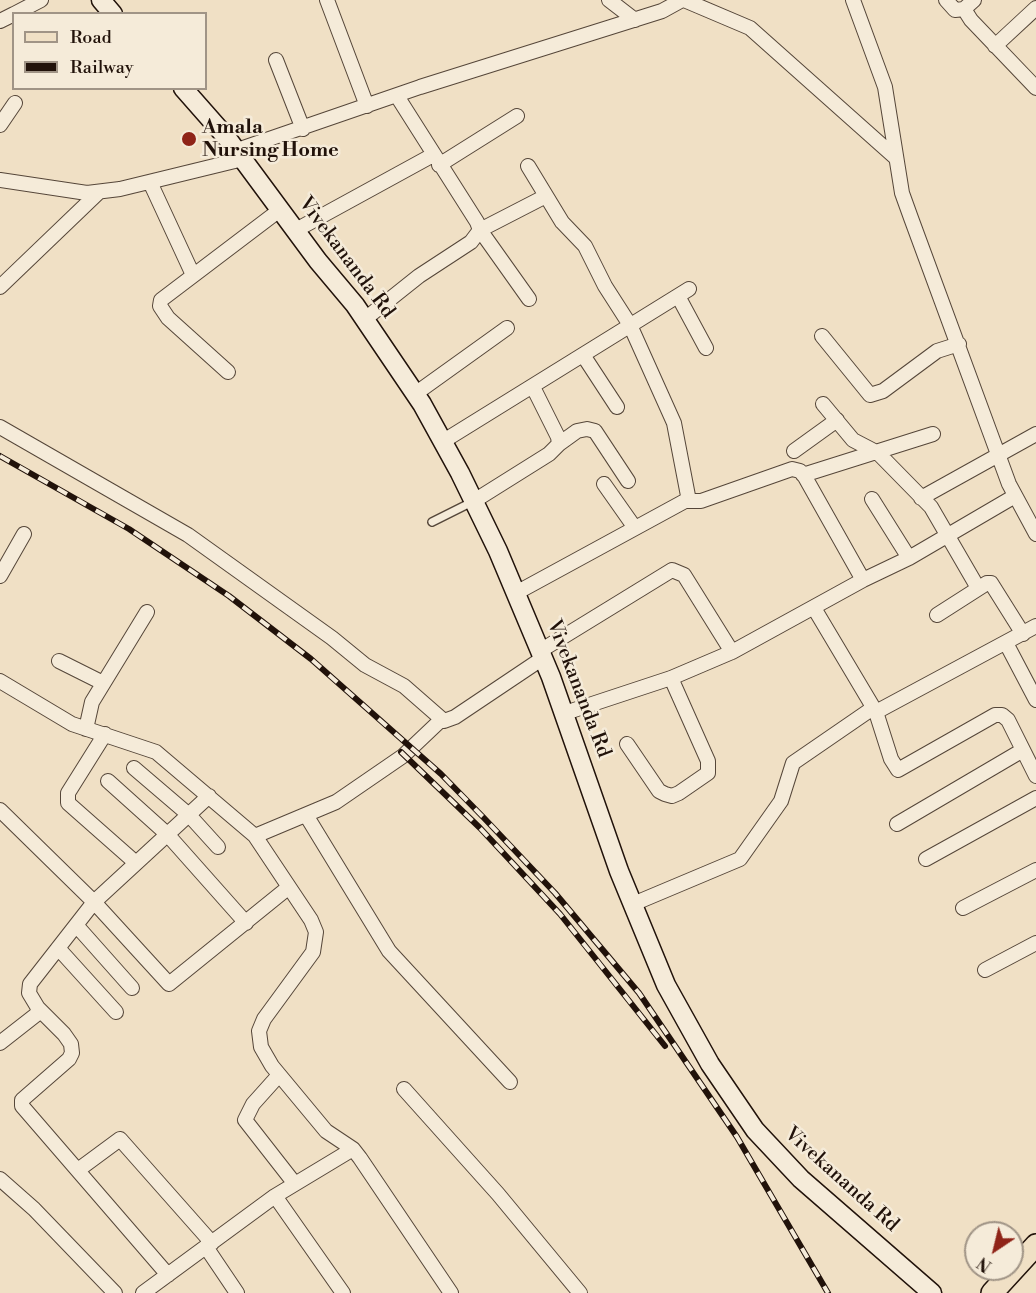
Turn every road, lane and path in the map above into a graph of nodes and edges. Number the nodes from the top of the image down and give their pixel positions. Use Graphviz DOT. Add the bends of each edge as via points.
graph roads {
  1 [pos="41,0"];
  2 [pos="327,0"];
  3 [pos="609,0"];
  4 [pos="683,0"];
  5 [pos="853,0"];
  6 [pos="946,0"];
  7 [pos="969,5"];
  8 [pos="18,12"];
  9 [pos="1035,12"];
  10 [pos="635,20"];
  11 [pos="995,46"];
  12 [pos="276,60"];
  13 [pos="1036,88"];
  14 [pos="185,90"];
  15 [pos="397,96"];
  16 [pos="15,103"];
  17 [pos="367,106"];
  18 [pos="517,116"];
  19 [pos="0,125"];
  20 [pos="303,129"];
  21 [pos="240,154"];
  22 [pos="897,159"];
  23 [pos="436,160"];
  24 [pos="528,166"];
  25 [pos="4,181"];
  26 [pos="150,182"];
  27 [pos="99,192"];
  28 [pos="0,194"];
  29 [pos="546,196"];
  30 [pos="281,209"];
  31 [pos="296,230"];
  32 [pos="480,230"];
  33 [pos="193,275"];
  34 [pos="0,287"];
  35 [pos="530,299"];
  36 [pos="365,319"];
  37 [pos="630,325"];
  38 [pos="507,328"];
  39 [pos="822,336"];
  40 [pos="958,344"];
  41 [pos="706,348"];
  42 [pos="583,355"];
  43 [pos="228,372"];
  44 [pos="532,387"];
  45 [pos="415,394"];
  46 [pos="824,404"];
  47 [pos="617,407"];
  48 [pos="837,420"];
  49 [pos="0,427"];
  50 [pos="933,434"];
  51 [pos="1036,434"];
  52 [pos="442,442"];
  53 [pos="559,444"];
  54 [pos="794,451"];
  55 [pos="878,453"];
  56 [pos="998,455"];
  57 [pos="803,475"];
  58 [pos="628,481"];
  59 [pos="604,484"];
  60 [pos="1015,496"];
  61 [pos="921,498"];
  62 [pos="872,499"];
  63 [pos="474,501"];
  64 [pos="689,501"];
  65 [pos="432,522"];
  66 [pos="636,528"];
  67 [pos="24,534"];
  68 [pos="948,534"];
  69 [pos="1036,534"];
  70 [pos="909,558"];
  71 [pos="0,576"];
  72 [pos="863,580"];
  73 [pos="978,588"];
  74 [pos="516,593"];
  75 [pos="814,608"];
  76 [pos="147,612"];
  77 [pos="937,615"];
  78 [pos="1036,626"];
  79 [pos="1023,634"];
  80 [pos="1006,643"];
  81 [pos="732,652"];
  82 [pos="542,655"];
  83 [pos="59,661"];
  84 [pos="671,678"];
  85 [pos="0,681"];
  86 [pos="103,683"];
  87 [pos="1036,700"];
  88 [pos="874,710"];
  89 [pos="565,713"];
  90 [pos="442,719"];
  91 [pos="86,729"];
  92 [pos="105,735"];
  93 [pos="627,744"];
  94 [pos="1023,750"];
  95 [pos="134,768"];
  96 [pos="1036,776"];
  97 [pos="108,781"];
  98 [pos="209,796"];
  99 [pos="1036,798"];
  100 [pos="0,810"];
  101 [pos="189,815"];
  102 [pos="306,815"];
  103 [pos="897,824"];
  104 [pos="167,834"];
  105 [pos="255,836"];
  106 [pos="218,847"];
  107 [pos="926,859"];
  108 [pos="136,863"];
  109 [pos="1036,870"];
  110 [pos="289,887"];
  111 [pos="94,902"];
  112 [pos="633,904"];
  113 [pos="963,908"];
  114 [pos="246,923"];
  115 [pos="76,925"];
  116 [pos="1036,943"];
  117 [pos="58,948"];
  118 [pos="985,970"];
  119 [pos="132,988"];
  120 [pos="38,1008"];
  121 [pos="116,1012"];
  122 [pos="0,1043"];
  123 [pos="279,1075"];
  124 [pos="510,1082"];
  125 [pos="404,1089"];
  126 [pos="353,1149"];
  127 [pos="78,1170"];
  128 [pos="0,1179"];
  129 [pos="295,1184"];
  130 [pos="275,1196"];
  131 [pos="209,1245"];
  132 [pos="1036,1245"];
  133 [pos="168,1275"];
  134 [pos="116,1293"];
  135 [pos="143,1293"];
  136 [pos="237,1293"];
  137 [pos="343,1293"];
  138 [pos="451,1293"];
  139 [pos="580,1293"];
  140 [pos="932,1293"];
  141 [pos="992,1293"];
  1 -- 8 [label="street"];
  2 -- 17 [label="street"];
  3 -- 10 [label="street"];
  4 -- 10 [label="street"];
  4 -- 22 [label="street" via="750,28"];
  5 -- 22 [label="street" via="885,87"];
  6 -- 7 [label="street" via="955,10"];
  7 -- 11 [label="street"];
  9 -- 11 [label="street"];
  10 -- 15 [label="street"];
  11 -- 13 [label="street"];
  12 -- 20 [label="street"];
  14 -- 21 [label="street, Vivekananda Rd"];
  15 -- 17 [label="street"];
  15 -- 23 [label="street"];
  16 -- 19 [label="street"];
  17 -- 20 [label="street"];
  18 -- 23 [label="street"];
  20 -- 21 [label="street"];
  21 -- 26 [label="street"];
  21 -- 30 [label="street, Vivekananda Rd"];
  22 -- 40 [label="street" via="902,193"];
  23 -- 31 [label="street"];
  23 -- 32 [label="street"];
  24 -- 29 [label="street"];
  25 -- 27 [label="street" via="59,191"];
  25 -- 28 [label="street"];
  26 -- 27 [label="street"];
  26 -- 33 [label="street"];
  27 -- 34 [label="street"];
  29 -- 32 [label="street"];
  29 -- 37 [label="street" via="562,222 585,246"];
  30 -- 31 [label="street, Vivekananda Rd"];
  30 -- 33 [label="street"];
  31 -- 36 [label="street, Vivekananda Rd"];
  32 -- 35 [label="street"];
  32 -- 36 [label="street" via="471,242 419,276"];
  33 -- 43 [label="street" via="161,300 160,306 168,318"];
  36 -- 45 [label="street, Vivekananda Rd"];
  37 -- 41 [label="street" via="683,292"];
  37 -- 42 [label="street"];
  37 -- 64 [label="street" via="674,423"];
  38 -- 45 [label="street"];
  39 -- 40 [label="street" via="870,395 883,391 938,351"];
  40 -- 56 [label="street"];
  42 -- 44 [label="street"];
  42 -- 47 [label="street"];
  44 -- 52 [label="street"];
  44 -- 53 [label="street"];
  45 -- 52 [label="street, Vivekananda Rd"];
  46 -- 48 [label="street"];
  48 -- 54 [label="street"];
  48 -- 55 [label="street" via="853,440"];
  49 -- 90 [label="street" via="195,539 365,665 404,686"];
  50 -- 55 [label="street"];
  51 -- 56 [label="street"];
  52 -- 63 [label="street, Vivekananda Rd"];
  53 -- 58 [label="street" via="578,431 595,431"];
  53 -- 63 [label="street"];
  55 -- 57 [label="street"];
  55 -- 61 [label="street"];
  56 -- 60 [label="street"];
  56 -- 61 [label="street"];
  57 -- 64 [label="street" via="792,469 701,501"];
  57 -- 72 [label="street"];
  59 -- 66 [label="street"];
  60 -- 68 [label="street"];
  60 -- 69 [label="street"];
  61 -- 68 [label="street"];
  62 -- 70 [label="street"];
  63 -- 65 [label="lane"];
  63 -- 74 [label="street, Vivekananda Rd"];
  64 -- 66 [label="street"];
  66 -- 74 [label="street"];
  67 -- 71 [label="street"];
  68 -- 70 [label="street"];
  68 -- 73 [label="street"];
  70 -- 72 [label="street"];
  72 -- 75 [label="street"];
  73 -- 77 [label="street"];
  73 -- 79 [label="street" via="987,583 993,586"];
  74 -- 82 [label="street, Vivekananda Rd"];
  75 -- 81 [label="street"];
  75 -- 88 [label="street"];
  76 -- 86 [label="street"];
  78 -- 79 [label="street"];
  79 -- 80 [label="street"];
  80 -- 87 [label="street"];
  80 -- 88 [label="street"];
  81 -- 82 [label="street" via="684,576 672,570"];
  81 -- 84 [label="street"];
  82 -- 89 [label="street, Vivekananda Rd"];
  82 -- 90 [label="street" via="455,717"];
  83 -- 86 [label="street"];
  84 -- 89 [label="street"];
  84 -- 93 [label="street" via="708,761 708,773 679,793 665,794"];
  85 -- 91 [label="street" via="58,718"];
  86 -- 91 [label="street" via="89,709"];
  88 -- 94 [label="street" via="898,770 994,715 1008,720"];
  88 -- 112 [label="street" via="793,763 781,801 740,859"];
  89 -- 112 [label="street, Vivekananda Rd"];
  90 -- 102 [label="street" via="403,756 336,802"];
  91 -- 92 [label="street"];
  92 -- 98 [label="street" via="156,752"];
  92 -- 108 [label="street" via="68,793 68,803"];
  94 -- 96 [label="street"];
  94 -- 103 [label="street"];
  95 -- 101 [label="street"];
  97 -- 104 [label="street"];
  98 -- 101 [label="street"];
  98 -- 105 [label="street"];
  99 -- 107 [label="street"];
  100 -- 111 [label="street"];
  101 -- 104 [label="street"];
  101 -- 106 [label="street"];
  102 -- 105 [label="street"];
  102 -- 124 [label="street" via="389,951"];
  104 -- 108 [label="street"];
  104 -- 114 [label="street"];
  105 -- 110 [label="street"];
  108 -- 111 [label="street"];
  109 -- 113 [label="street"];
  110 -- 114 [label="street"];
  110 -- 123 [label="street" via="311,920 316,943 259,1031 261,1047"];
  111 -- 114 [label="street" via="169,984"];
  111 -- 115 [label="street"];
  112 -- 140 [label="street, Vivekananda Rd" via="677,1008 755,1130 801,1179"];
  115 -- 117 [label="street"];
  115 -- 119 [label="street"];
  116 -- 118 [label="street"];
  117 -- 120 [label="street" via="30,984 29,993"];
  117 -- 121 [label="street"];
  120 -- 122 [label="street" via="32,1019"];
  120 -- 127 [label="street" via="64,1034 72,1053 22,1100 22,1106"];
  123 -- 126 [label="street" via="326,1131"];
  123 -- 129 [label="street" via="253,1104 245,1120"];
  125 -- 139 [label="street"];
  126 -- 129 [label="street"];
  126 -- 138 [label="street"];
  127 -- 131 [label="street" via="120,1139"];
  127 -- 133 [label="street"];
  128 -- 134 [label="street"];
  129 -- 130 [label="street"];
  130 -- 131 [label="street"];
  130 -- 137 [label="street"];
  131 -- 133 [label="street"];
  131 -- 136 [label="street"];
  132 -- 141 [label="main road"];
  133 -- 135 [label="street"];
}
